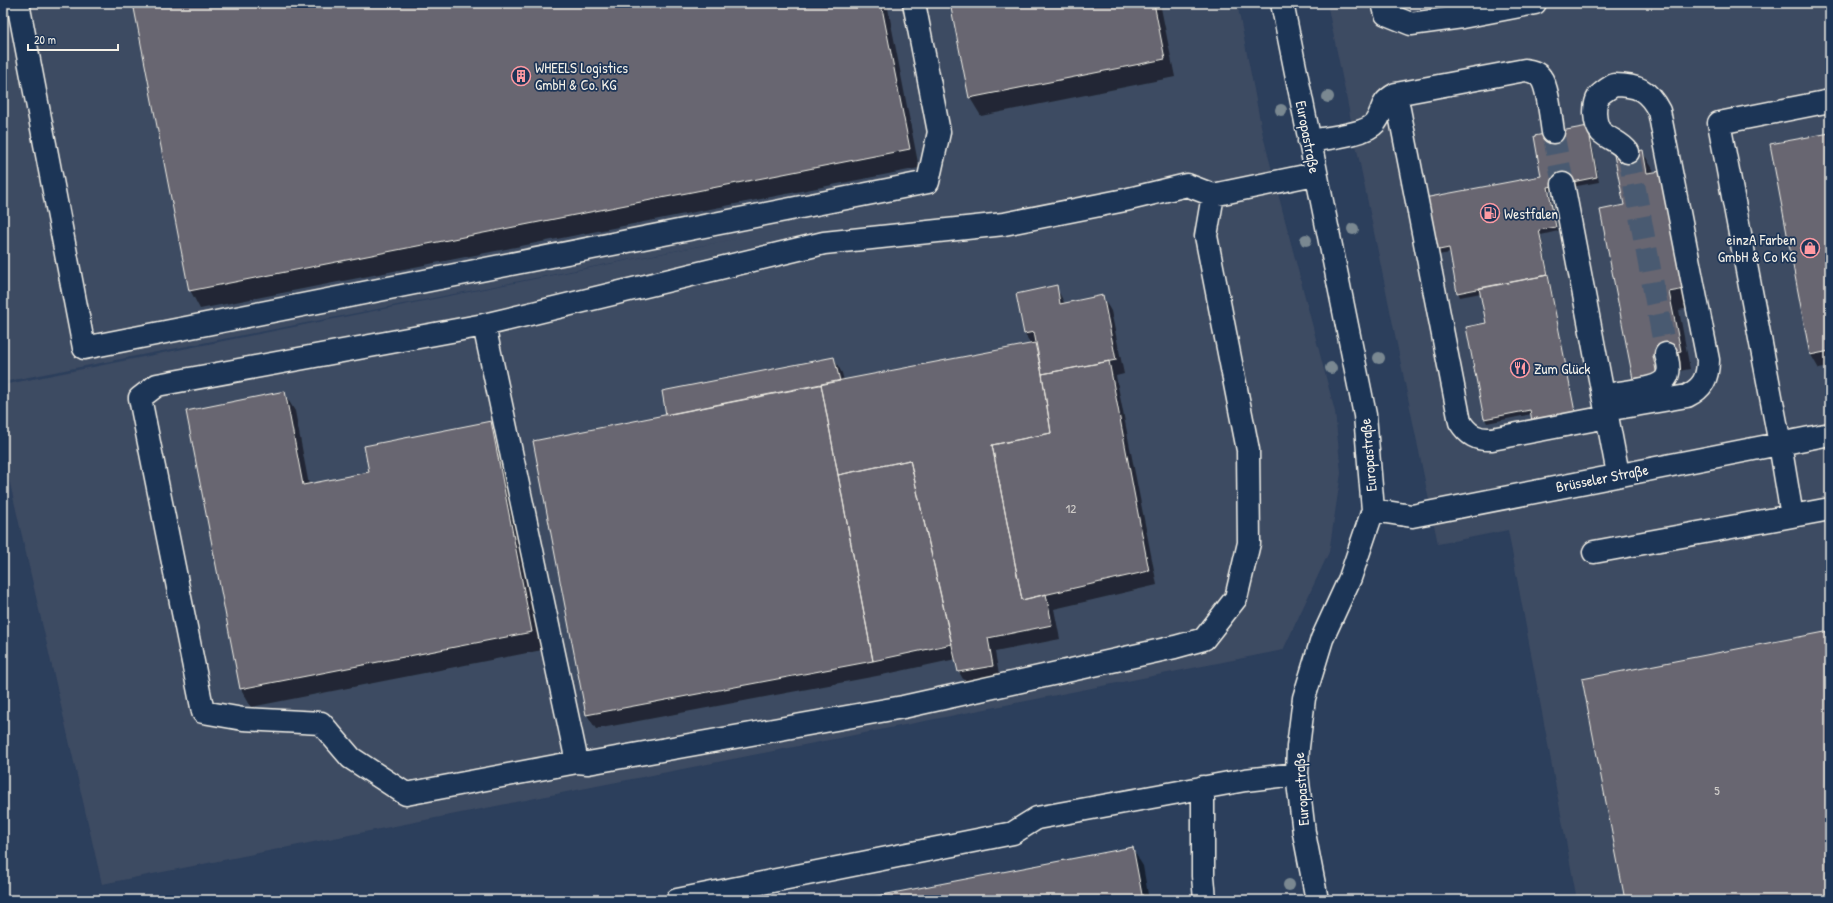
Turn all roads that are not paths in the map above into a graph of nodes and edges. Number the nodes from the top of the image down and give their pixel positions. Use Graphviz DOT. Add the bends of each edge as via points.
graph roads {
  1 [pos="18,3"];
  2 [pos="914,3"];
  3 [pos="1282,3"];
  4 [pos="1383,3"];
  5 [pos="1535,3"];
  6 [pos="1396,94"];
  7 [pos="1830,101"];
  8 [pos="1553,132"];
  9 [pos="1309,141"];
  10 [pos="1628,152"];
  11 [pos="1315,174"];
  12 [pos="1563,184"];
  13 [pos="1213,196"];
  14 [pos="484,325"];
  15 [pos="1666,354"];
  16 [pos="1606,407"];
  17 [pos="1830,434"];
  18 [pos="1780,444"];
  19 [pos="1618,474"];
  20 [pos="1830,509"];
  21 [pos="1373,510"];
  22 [pos="1792,516"];
  23 [pos="1594,552"];
  24 [pos="577,762"];
  25 [pos="1297,774"];
  26 [pos="1203,787"];
  27 [pos="677,900"];
  28 [pos="1205,900"];
  29 [pos="1317,900"];
  1 -- 2 [label="street" via="84,348 928,182 940,132"];
  3 -- 9 [label="street, Europastraße"];
  4 -- 5 [label="street" via="1386,14 1411,24"];
  6 -- 8 [label="street" via="1516,71 1534,72 1544,85"];
  6 -- 9 [label="street" via="1383,104 1380,115 1368,129"];
  6 -- 16 [label="street" via="1460,422 1465,430 1481,440 1492,439"];
  7 -- 18 [label="street" via="1719,123"];
  9 -- 11 [label="street, Europastraße"];
  10 -- 16 [label="street" via="1624,146 1601,132 1596,122 1595,107 1599,96 1614,85 1644,90 1659,111 1708,360 1708,371 1704,383 1696,392 1687,396"];
  11 -- 13 [label="street"];
  11 -- 21 [label="street, Europastraße" via="1364,415"];
  12 -- 16 [label="street"];
  13 -- 14 [label="street" via="1187,185 1004,224 824,243"];
  13 -- 24 [label="street" via="1206,236 1248,450 1249,543 1236,598 1204,639 903,707 588,763"];
  14 -- 24 [label="street"];
  14 -- 24 [label="street" via="157,385 140,398 203,712 243,719 321,723 351,758 406,794"];
  15 -- 16 [label="street" via="1668,373 1664,381"];
  16 -- 19 [label="street"];
  17 -- 18 [label="street, Brüsseler Straße"];
  18 -- 19 [label="street, Brüsseler Straße"];
  18 -- 22 [label="street"];
  19 -- 21 [label="street, Brüsseler Straße" via="1412,516"];
  20 -- 22 [label="street"];
  21 -- 25 [label="street, Europastraße" via="1350,578 1322,639 1304,698"];
  22 -- 23 [label="street"];
  25 -- 26 [label="street" via="1267,776"];
  25 -- 29 [label="street, Europastraße" via="1304,833"];
  26 -- 27 [label="street" via="1037,818 1013,833"];
  26 -- 28 [label="street"];
}
